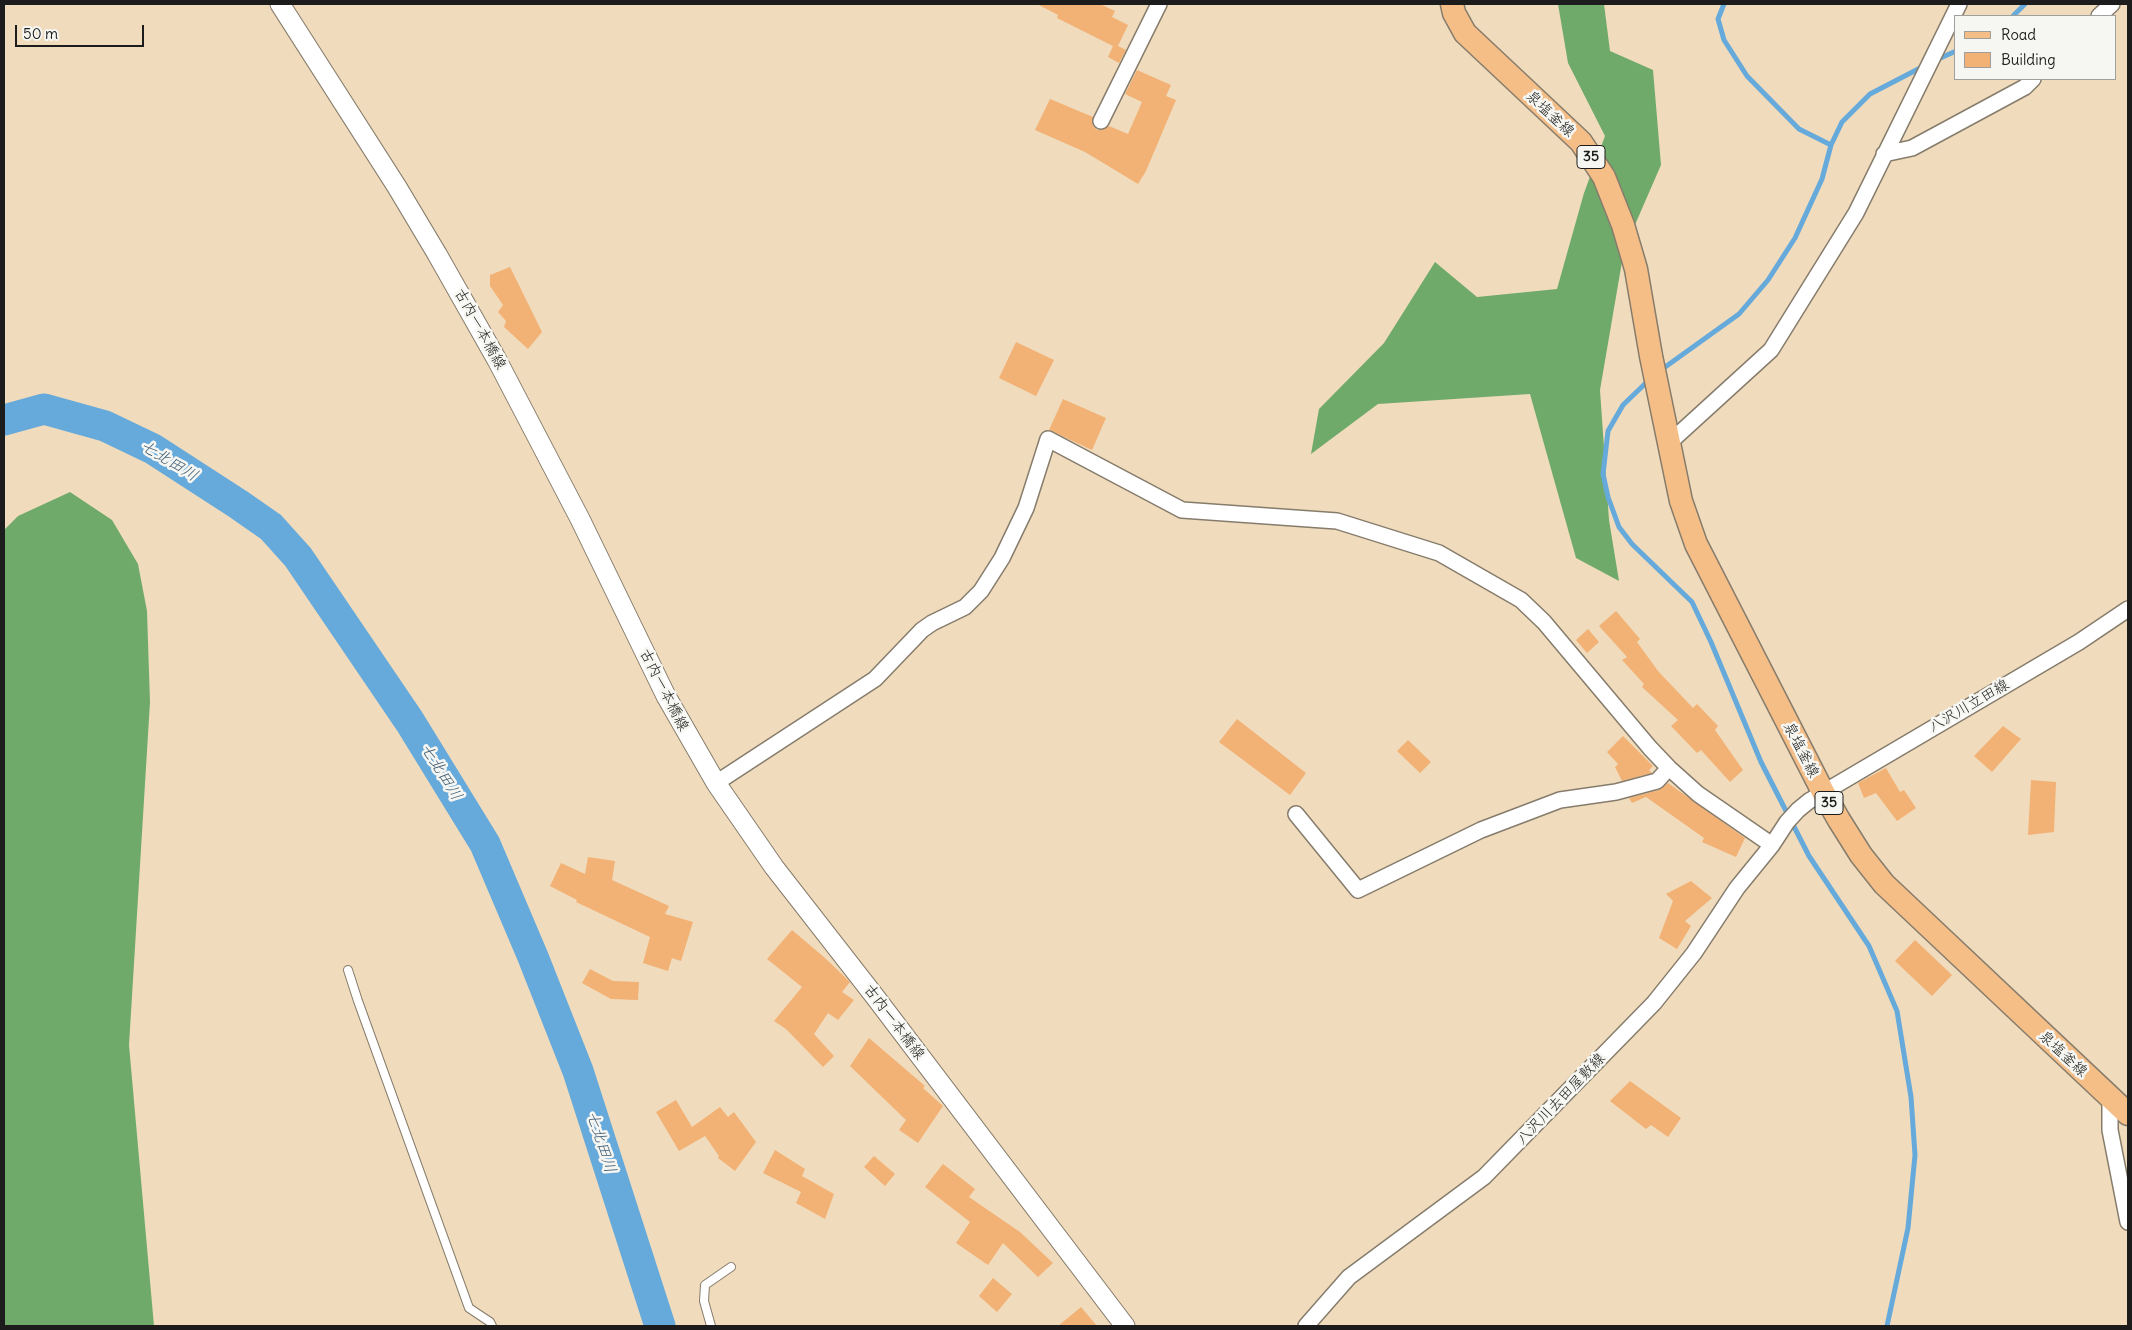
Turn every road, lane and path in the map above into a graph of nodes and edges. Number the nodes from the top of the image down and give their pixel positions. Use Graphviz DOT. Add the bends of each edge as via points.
graph roads {
  1 [pos="280,4"];
  2 [pos="1159,4"];
  3 [pos="1452,4"];
  4 [pos="1959,4"];
  5 [pos="2112,4"];
  6 [pos="2100,15"];
  7 [pos="2032,80"];
  8 [pos="1100,121"];
  9 [pos="1884,154"];
  10 [pos="1669,443"];
  11 [pos="2128,609"];
  12 [pos="1669,768"];
  13 [pos="716,783"];
  14 [pos="1816,796"];
  15 [pos="1296,814"];
  16 [pos="1775,840"];
  17 [pos="348,970"];
  18 [pos="2110,1098"];
  19 [pos="2128,1114"];
  20 [pos="2128,1222"];
  21 [pos="731,1267"];
  22 [pos="492,1326"];
  23 [pos="711,1326"];
  24 [pos="1125,1326"];
  25 [pos="1306,1326"];
  1 -- 13 [label="street, 古内一本橋線" via="397,187 497,360 580,519 666,696"];
  2 -- 8 [label="street"];
  3 -- 10 [label="main road, 泉塩釜線 / 35" via="1465,33 1581,142 1604,176 1636,269"];
  4 -- 9 [label="street"];
  5 -- 6 [label="street"];
  7 -- 9 [label="street" via="2025,87 1912,148"];
  9 -- 10 [label="street" via="1856,213 1770,350"];
  10 -- 14 [label="main road, 泉塩釜線 / 35" via="1681,501 1696,544"];
  11 -- 14 [label="street, 八沢川立田線" via="2079,642"];
  12 -- 13 [label="street" via="1544,622 1521,600 1439,552 1337,521 1182,510 1048,439 1026,508 1002,558 981,591 965,607 922,630 874,679"];
  12 -- 15 [label="street" via="1657,781 1616,792 1560,800 1482,830 1358,890"];
  12 -- 16 [label="street" via="1698,794"];
  13 -- 24 [label="street, 古内一本橋線" via="774,867"];
  14 -- 16 [label="street, 八沢川立田線" via="1786,822"];
  14 -- 18 [label="main road, 泉塩釜線 / 35" via="1884,884"];
  16 -- 25 [label="street, 八沢川去田屋敷線" via="1737,888 1694,953 1647,1010 1484,1177 1349,1277"];
  17 -- 22 [label="lane" via="469,1308"];
  18 -- 19 [label="main road, 泉塩釜線 / 35"];
  18 -- 20 [label="street" via="2110,1130"];
  21 -- 23 [label="lane" via="705,1285 704,1301"];
}
